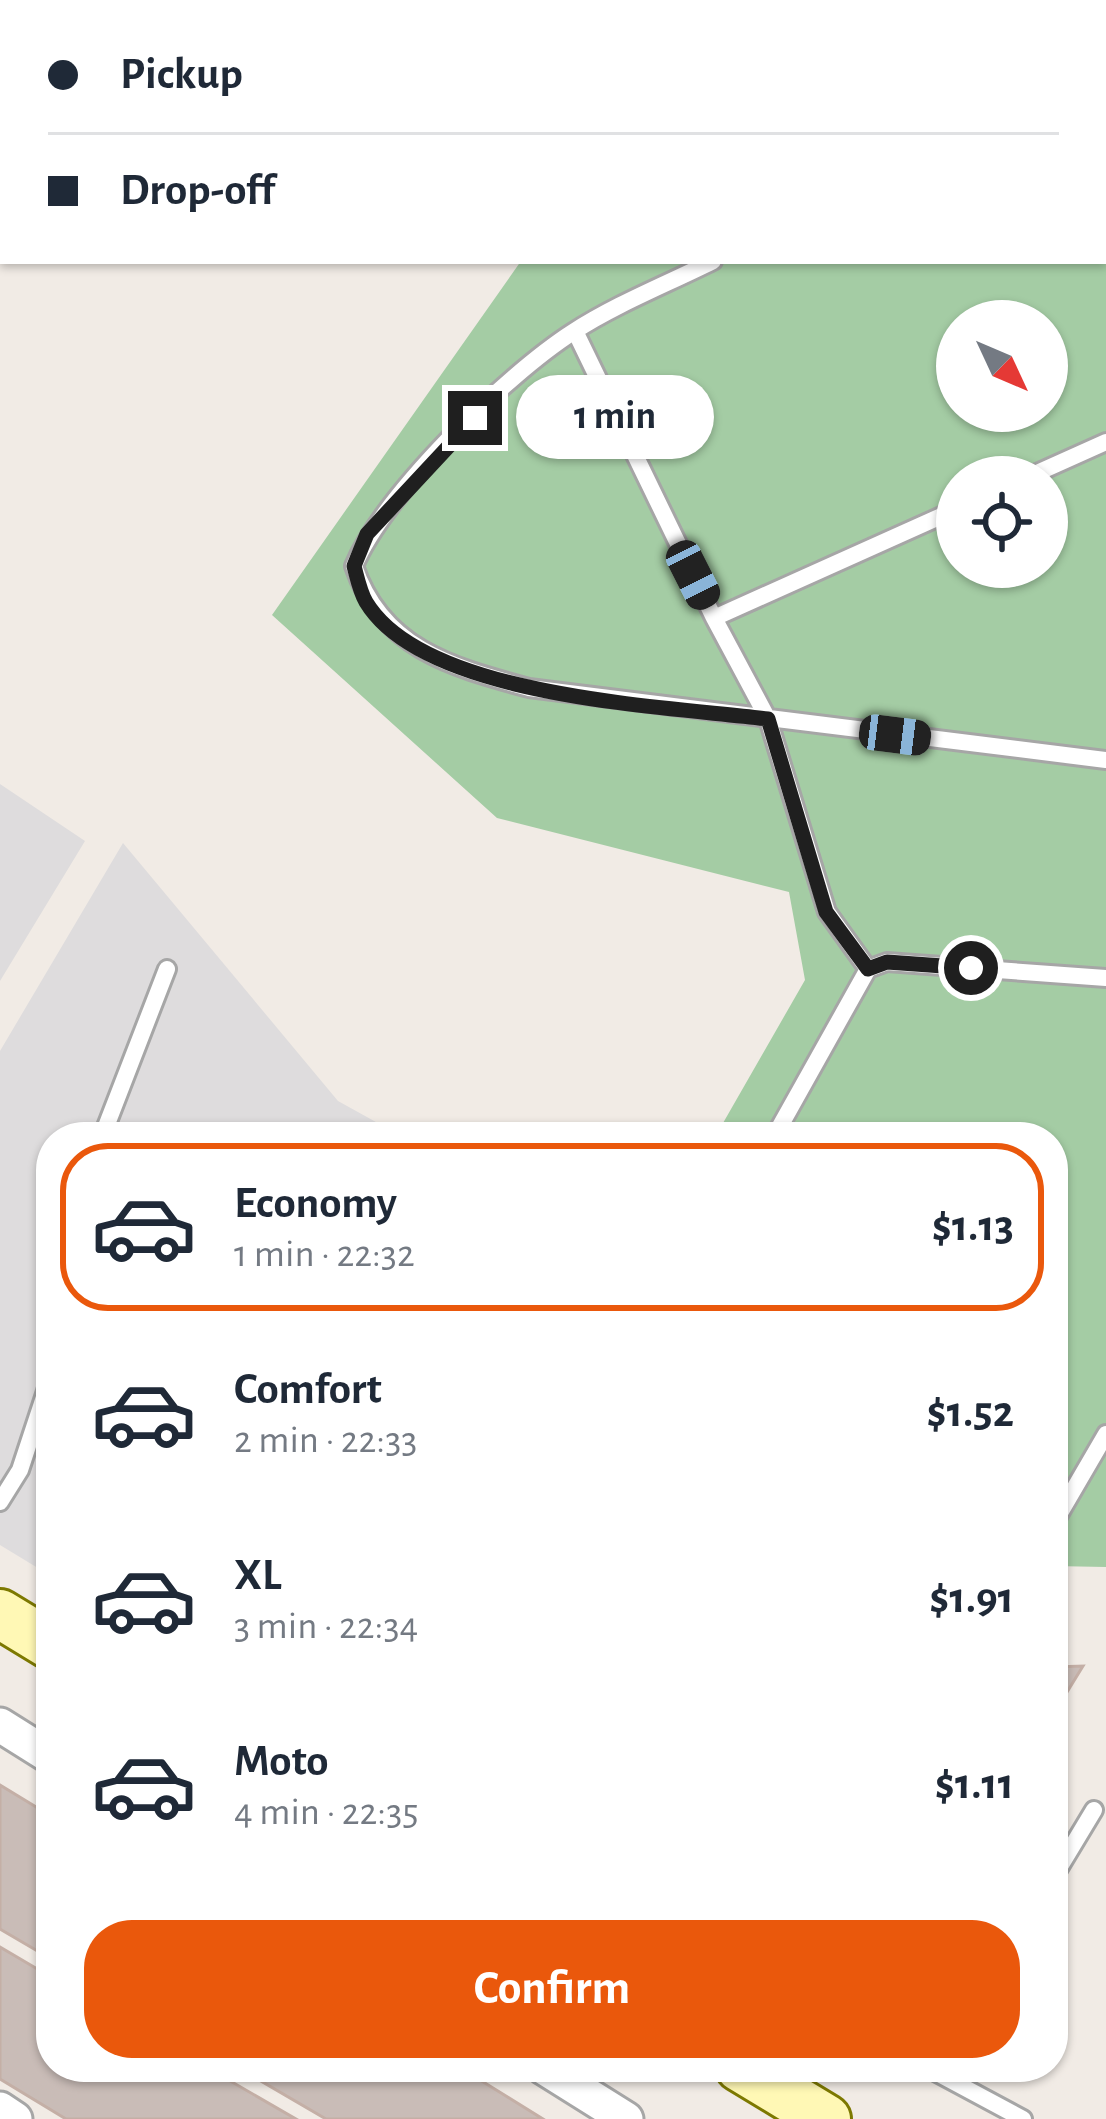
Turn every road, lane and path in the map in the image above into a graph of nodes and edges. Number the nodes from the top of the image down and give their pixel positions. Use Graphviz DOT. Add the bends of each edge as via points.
graph roads {
  1 [pos="707,264"];
  2 [pos="574,331"];
  3 [pos="1106,442"];
  4 [pos="1068,459"];
  5 [pos="936,518"];
  6 [pos="714,618"];
  7 [pos="768,719"];
  8 [pos="1106,760"];
  9 [pos="167,969"];
  10 [pos="868,969"];
  11 [pos="1106,978"];
  12 [pos="108,1122"];
  13 [pos="782,1122"];
  14 [pos="36,1421"];
  15 [pos="1106,1434"];
  16 [pos="1068,1499"];
  17 [pos="0,1502"];
  18 [pos="0,1614"];
  19 [pos="36,1636"];
  20 [pos="0,1725"];
  21 [pos="36,1748"];
  22 [pos="1094,1810"];
  23 [pos="1068,1853"];
  24 [pos="567,2082"];
  25 [pos="761,2082"];
  26 [pos="956,2082"];
  27 [pos="0,2109"];
  28 [pos="805,2114"];
  29 [pos="15,2119"];
  30 [pos="626,2119"];
  31 [pos="1023,2119"];
  1 -- 2 [label="lane"];
  2 -- 6 [label="lane"];
  2 -- 7 [label="lane" via="446,446 367,534 354,566 366,602 399,636 461,670 529,688"];
  3 -- 4 [label="lane"];
  5 -- 6 [label="lane"];
  6 -- 7 [label="lane"];
  7 -- 8 [label="lane"];
  7 -- 10 [label="lane" via="826,912"];
  9 -- 12 [label="lane"];
  10 -- 11 [label="lane" via="887,962"];
  10 -- 13 [label="lane"];
  14 -- 17 [label="lane"];
  15 -- 16 [label="lane"];
  18 -- 19 [label="main road"];
  20 -- 21 [label="street"];
  22 -- 23 [label="lane"];
  24 -- 30 [label="street"];
  25 -- 28 [label="main road"];
  26 -- 31 [label="lane"];
  27 -- 29 [label="street"];
}
